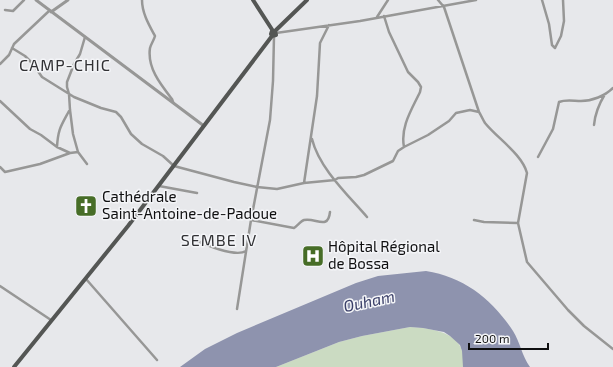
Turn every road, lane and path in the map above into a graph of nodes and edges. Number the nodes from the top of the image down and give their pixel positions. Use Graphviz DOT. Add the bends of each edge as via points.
graph roads {
  1 [pos="24,0"];
  2 [pos="36,0"];
  3 [pos="68,0"];
  4 [pos="142,0"];
  5 [pos="253,0"];
  6 [pos="307,0"];
  7 [pos="388,0"];
  8 [pos="438,0"];
  9 [pos="476,0"];
  10 [pos="542,0"];
  11 [pos="563,0"];
  12 [pos="444,7"];
  13 [pos="6,10"];
  14 [pos="50,12"];
  15 [pos="384,16"];
  16 [pos="377,17"];
  17 [pos="329,25"];
  18 [pos="274,33"];
  19 [pos="85,37"];
  20 [pos="12,48"];
  21 [pos="0,64"];
  22 [pos="613,88"];
  23 [pos="69,94"];
  24 [pos="605,94"];
  25 [pos="0,102"];
  26 [pos="173,103"];
  27 [pos="70,110"];
  28 [pos="479,112"];
  29 [pos="594,125"];
  30 [pos="204,126"];
  31 [pos="312,136"];
  32 [pos="57,147"];
  33 [pos="404,147"];
  34 [pos="78,152"];
  35 [pos="70,153"];
  36 [pos="538,157"];
  37 [pos="87,164"];
  38 [pos="174,166"];
  39 [pos="0,167"];
  40 [pos="335,180"];
  41 [pos="304,183"];
  42 [pos="159,186"];
  43 [pos="257,187"];
  44 [pos="196,194"];
  45 [pos="330,212"];
  46 [pos="367,217"];
  47 [pos="251,220"];
  48 [pos="474,220"];
  49 [pos="518,223"];
  50 [pos="193,239"];
  51 [pos="246,251"];
  52 [pos="86,279"];
  53 [pos="0,286"];
  54 [pos="237,309"];
  55 [pos="52,321"];
  56 [pos="613,349"];
  57 [pos="157,360"];
  58 [pos="14,367"];
  1 -- 13 [label="street" via="13,11"];
  2 -- 14 [label="street"];
  3 -- 14 [label="street"];
  4 -- 26 [label="street" via="144,14 155,36 150,48 154,72"];
  5 -- 18 [label="main road"];
  6 -- 18 [label="main road"];
  7 -- 16 [label="street"];
  8 -- 12 [label="street"];
  9 -- 12 [label="street"];
  10 -- 11 [label="street" via="552,45 555,48 562,36"];
  12 -- 15 [label="street"];
  12 -- 28 [label="street"];
  14 -- 19 [label="street"];
  14 -- 20 [label="street"];
  15 -- 16 [label="street"];
  15 -- 33 [label="street" via="408,72 421,87 404,127"];
  16 -- 17 [label="street"];
  17 -- 18 [label="street"];
  17 -- 31 [label="street" via="320,43"];
  18 -- 30 [label="main road"];
  18 -- 43 [label="street" via="270,120"];
  19 -- 23 [label="street" via="67,82"];
  19 -- 26 [label="street"];
  20 -- 21 [label="street"];
  20 -- 23 [label="street" via="25,56 42,76"];
  22 -- 24 [label="street"];
  23 -- 27 [label="street"];
  23 -- 38 [label="street" via="116,112 131,134"];
  24 -- 29 [label="street" via="599,104"];
  24 -- 36 [label="street" via="582,101 559,102 553,129"];
  25 -- 32 [label="street" via="30,129"];
  26 -- 30 [label="street"];
  27 -- 32 [label="street" via="60,126"];
  27 -- 34 [label="street"];
  28 -- 33 [label="street" via="470,110 456,113 428,135"];
  28 -- 49 [label="street" via="526,170"];
  30 -- 38 [label="main road"];
  31 -- 40 [label="street" via="316,150"];
  31 -- 41 [label="street"];
  32 -- 35 [label="street"];
  33 -- 40 [label="street" via="398,151 393,161 370,172"];
  34 -- 35 [label="street"];
  34 -- 37 [label="street"];
  35 -- 39 [label="street" via="40,164 5,172"];
  38 -- 42 [label="main road"];
  38 -- 43 [label="street"];
  40 -- 41 [label="street"];
  40 -- 46 [label="street"];
  41 -- 43 [label="street" via="277,189"];
  42 -- 44 [label="street"];
  42 -- 52 [label="main road"];
  43 -- 47 [label="street"];
  45 -- 47 [label="street" via="326,222 303,220 294,228"];
  47 -- 51 [label="street"];
  48 -- 49 [label="street"];
  49 -- 56 [label="street" via="530,267 584,326"];
  50 -- 51 [label="street" via="223,251"];
  51 -- 54 [label="street"];
  52 -- 55 [label="main road"];
  52 -- 57 [label="street"];
  53 -- 55 [label="street"];
  55 -- 58 [label="main road"];
}
